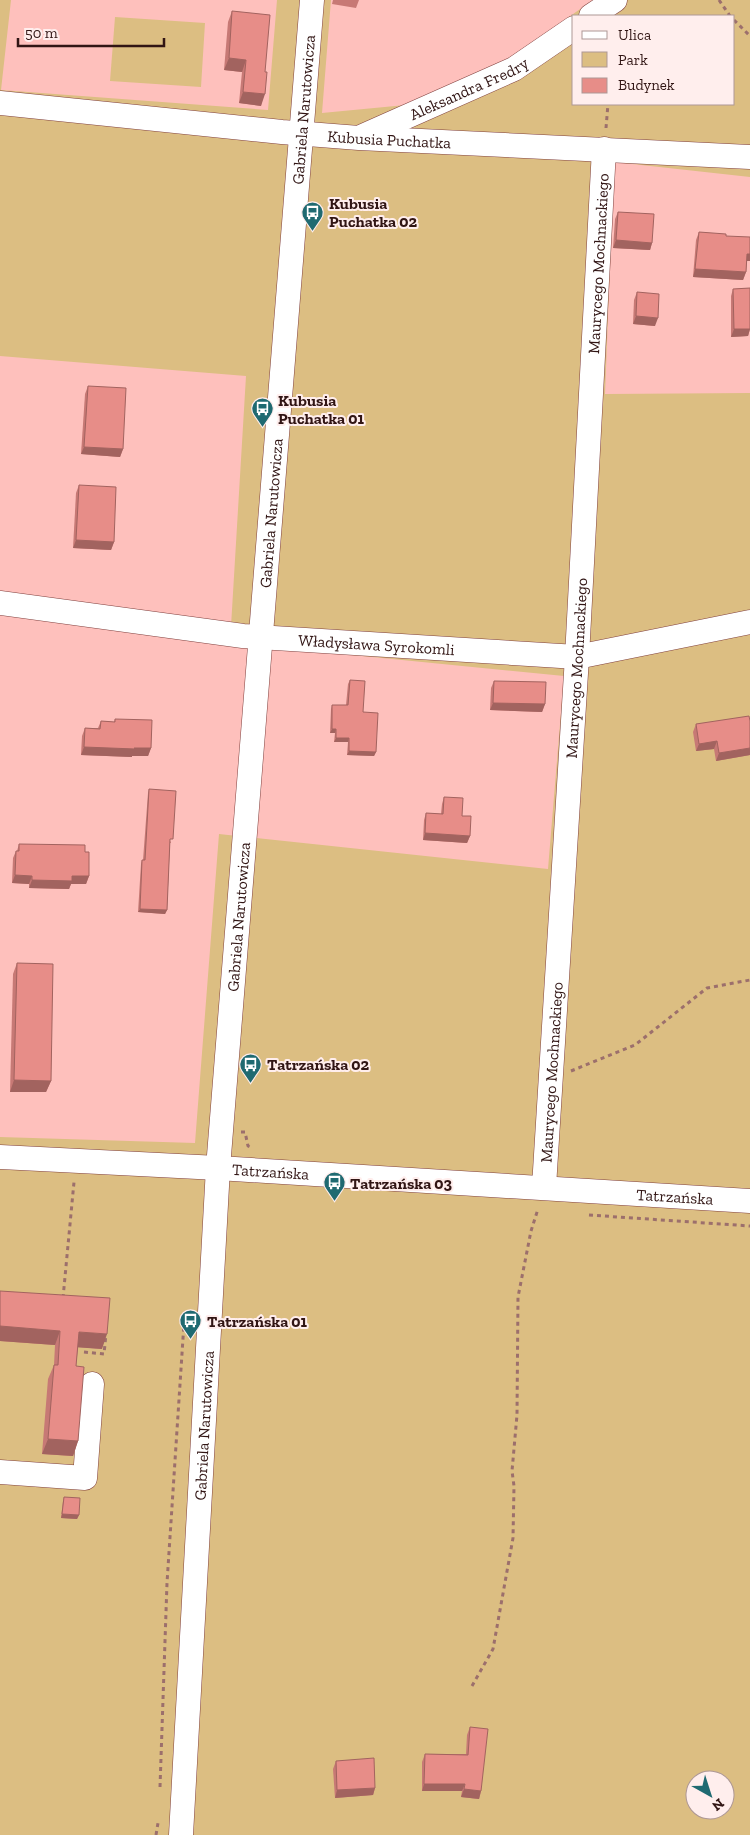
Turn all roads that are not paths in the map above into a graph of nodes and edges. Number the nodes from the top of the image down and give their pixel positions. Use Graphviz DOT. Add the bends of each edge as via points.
graph roads {
  1 [pos="312,0"];
  2 [pos="614,0"];
  3 [pos="592,15"];
  4 [pos="572,29"];
  5 [pos="0,103"];
  6 [pos="301,134"];
  7 [pos="359,138"];
  8 [pos="604,149"];
  9 [pos="750,157"];
  10 [pos="0,603"];
  11 [pos="750,622"];
  12 [pos="261,637"];
  13 [pos="577,657"];
  14 [pos="0,1157"];
  15 [pos="218,1168"];
  16 [pos="544,1187"];
  17 [pos="750,1201"];
  18 [pos="92,1384"];
  19 [pos="0,1472"];
  20 [pos="182,1835"];
  1 -- 6 [label="street, Gabriela Narutowicza"];
  2 -- 3 [label="street"];
  4 -- 7 [label="street, Aleksandra Fredry" via="514,69"];
  5 -- 6 [label="street, Kubusia Puchatka"];
  6 -- 7 [label="street, Kubusia Puchatka"];
  6 -- 12 [label="street, Gabriela Narutowicza"];
  7 -- 8 [label="street, Kubusia Puchatka"];
  8 -- 9 [label="street, Kubusia Puchatka"];
  8 -- 13 [label="street, Maurycego Mochnackiego"];
  10 -- 12 [label="street, Władysława Syrokomli"];
  11 -- 13 [label="street, Władysława Syrokomli"];
  12 -- 13 [label="street, Władysława Syrokomli"];
  12 -- 15 [label="street, Gabriela Narutowicza"];
  13 -- 16 [label="street, Maurycego Mochnackiego"];
  14 -- 15 [label="street, Tatrzańska"];
  15 -- 16 [label="street, Tatrzańska"];
  15 -- 20 [label="street, Gabriela Narutowicza"];
  16 -- 17 [label="street, Tatrzańska"];
  18 -- 19 [label="street" via="85,1478"];
}
